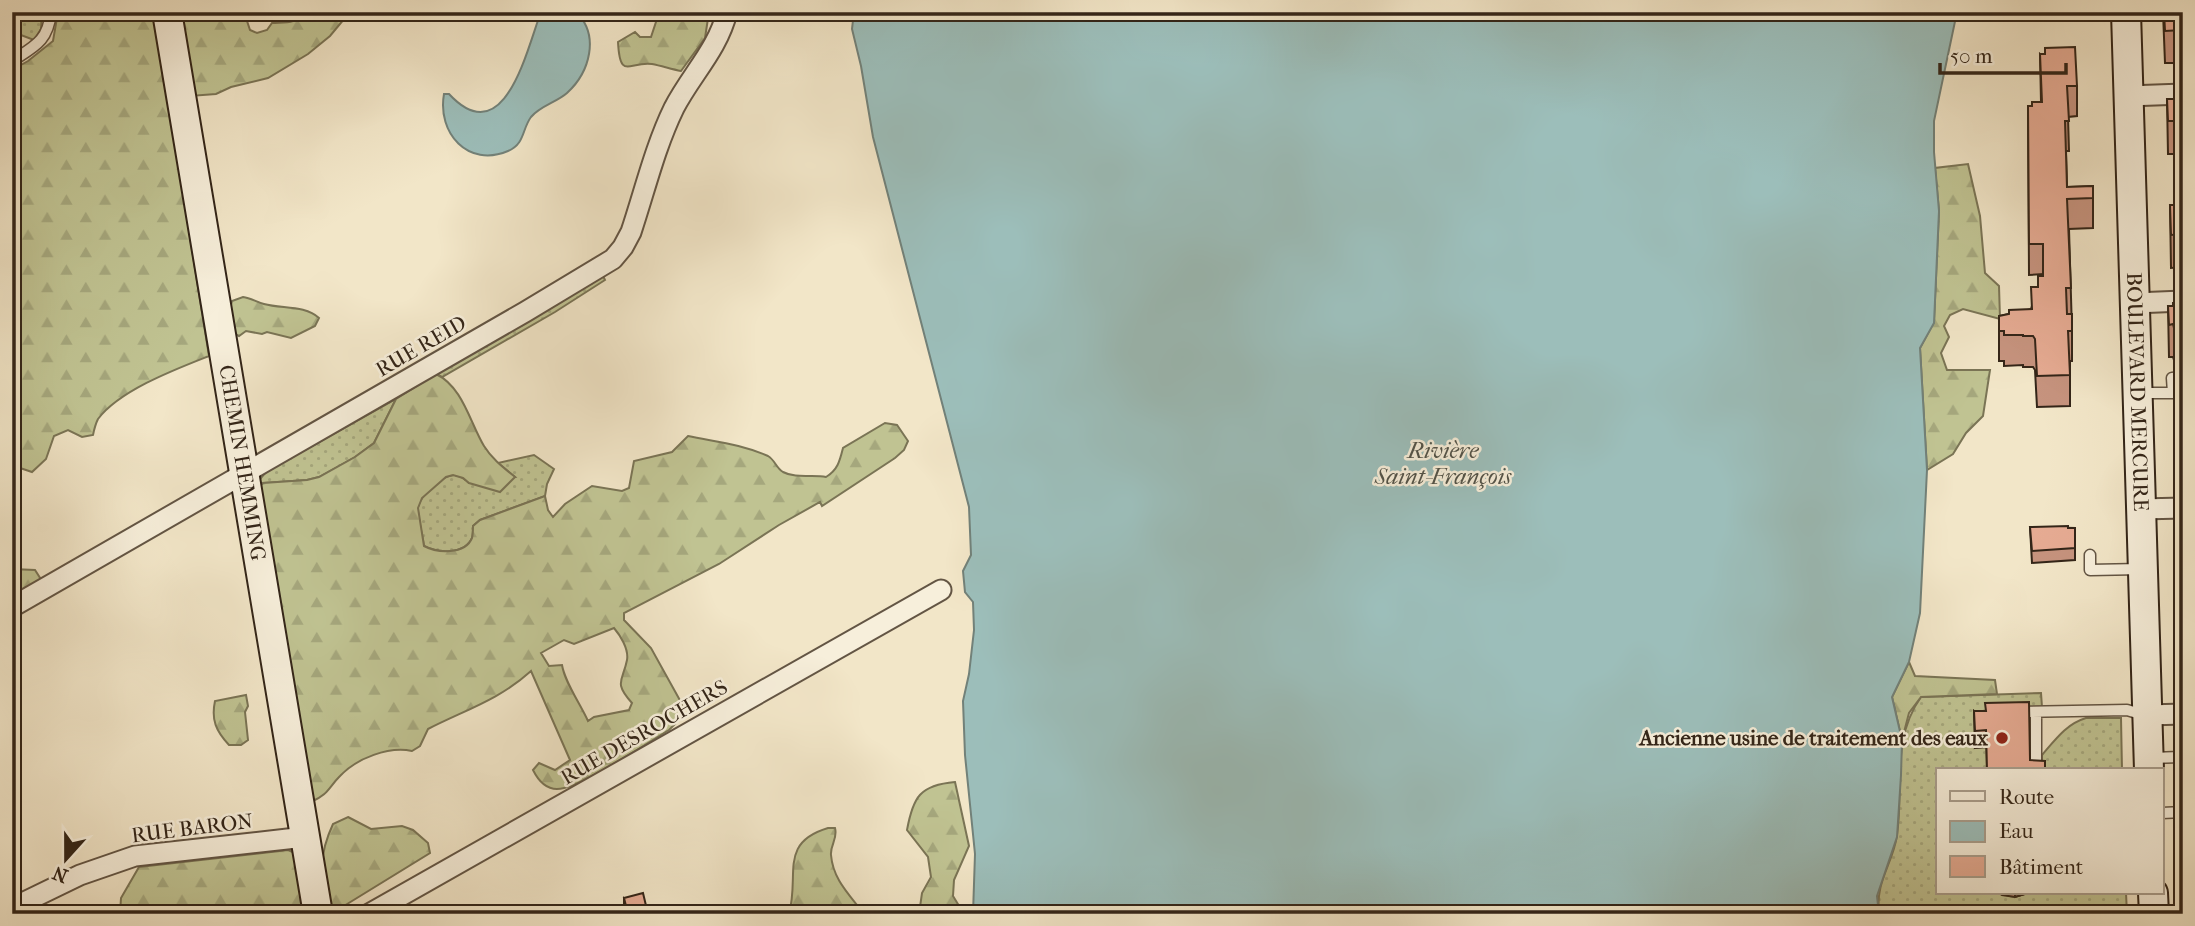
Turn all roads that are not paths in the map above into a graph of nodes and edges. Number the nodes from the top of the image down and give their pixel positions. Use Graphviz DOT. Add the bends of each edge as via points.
graph roads {
  1 [pos="51,12"];
  2 [pos="167,12"];
  3 [pos="727,12"];
  4 [pos="2126,12"];
  5 [pos="12,61"];
  6 [pos="2183,94"];
  7 [pos="2128,96"];
  8 [pos="2183,301"];
  9 [pos="2135,303"];
  10 [pos="2183,377"];
  11 [pos="2138,393"];
  12 [pos="244,472"];
  13 [pos="2183,508"];
  14 [pos="2141,509"];
  15 [pos="2090,555"];
  16 [pos="2143,569"];
  17 [pos="941,590"];
  18 [pos="12,607"];
  19 [pos="2006,712"];
  20 [pos="2036,712"];
  21 [pos="2183,714"];
  22 [pos="2148,715"];
  23 [pos="2180,757"];
  24 [pos="2149,764"];
  25 [pos="2036,768"];
  26 [pos="2183,812"];
  27 [pos="2164,813"];
  28 [pos="304,837"];
  29 [pos="2153,894"];
  30 [pos="12,908"];
  31 [pos="318,914"];
  32 [pos="369,914"];
  33 [pos="2154,914"];
  1 -- 5 [label="lane" via="44,39"];
  2 -- 12 [label="street, CHEMIN HEMMING"];
  3 -- 12 [label="street, RUE REID" via="717,41 665,126 631,232 613,259"];
  4 -- 7 [label="street, BOULEVARD MERCURE"];
  6 -- 7 [label="street"];
  7 -- 9 [label="street, BOULEVARD MERCURE"];
  8 -- 9 [label="street"];
  9 -- 11 [label="street, BOULEVARD MERCURE"];
  10 -- 11 [label="lane" via="2172,378 2173,393"];
  11 -- 14 [label="street, BOULEVARD MERCURE"];
  12 -- 18 [label="street, RUE REID"];
  12 -- 28 [label="street, CHEMIN HEMMING"];
  13 -- 14 [label="street"];
  14 -- 16 [label="street, BOULEVARD MERCURE"];
  15 -- 16 [label="lane" via="2091,570"];
  16 -- 22 [label="street, BOULEVARD MERCURE"];
  17 -- 32 [label="street, RUE DESROCHERS"];
  19 -- 20 [label="lane"];
  20 -- 22 [label="lane" via="2127,710"];
  20 -- 25 [label="lane"];
  21 -- 22 [label="street"];
  22 -- 24 [label="street, BOULEVARD MERCURE"];
  23 -- 24 [label="lane"];
  26 -- 27 [label="lane"];
  28 -- 30 [label="street, RUE BARON" via="135,856 80,875"];
  28 -- 31 [label="street, CHEMIN HEMMING"];
  29 -- 33 [label="street"];
}
